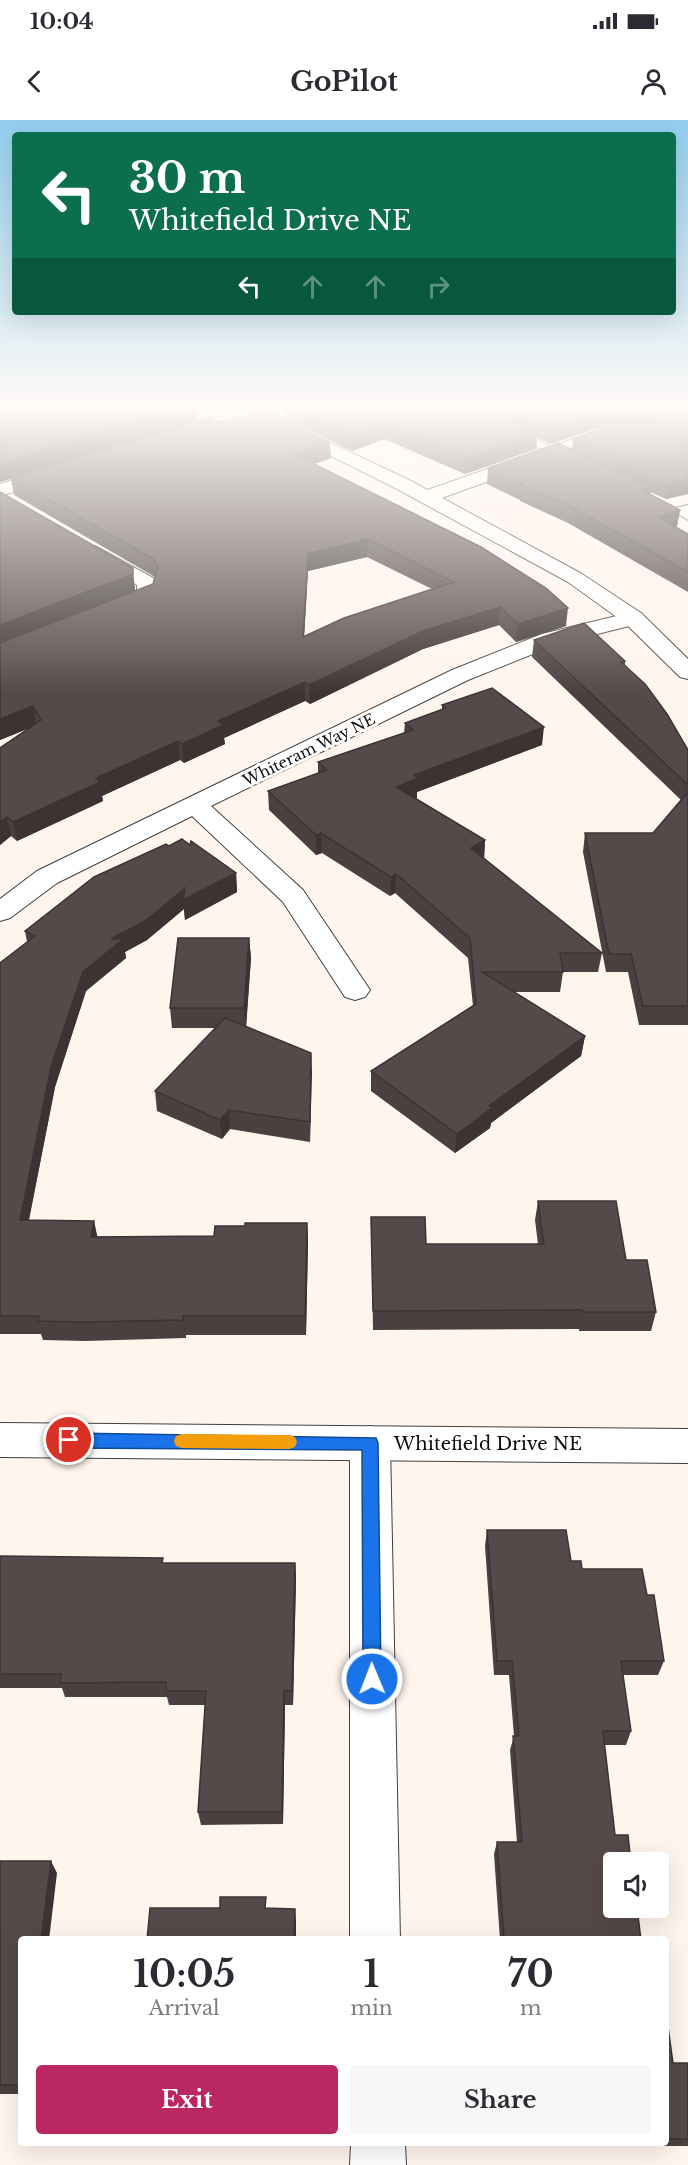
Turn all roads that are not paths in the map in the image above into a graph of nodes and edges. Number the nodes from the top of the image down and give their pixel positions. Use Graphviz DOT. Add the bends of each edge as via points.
graph roads {
  1 [pos="12,503"];
  2 [pos="438,503"];
  3 [pos="20,508"];
  4 [pos="79,543"];
  5 [pos="94,617"];
  6 [pos="633,618"];
  7 [pos="688,672"];
  8 [pos="196,806"];
  9 [pos="0,912"];
  10 [pos="355,990"];
  11 [pos="0,1440"];
  12 [pos="370,1443"];
  13 [pos="688,1446"];
  14 [pos="375,1936"];
  15 [pos="378,2146"];
  16 [pos="378,2165"];
  1 -- 3 [label="street"];
  2 -- 6 [label="street" via="575,578"];
  4 -- 5 [label="street" via="148,583 147,596"];
  6 -- 7 [label="street"];
  6 -- 8 [label="street, Whiteram Way NE" via="550,639 460,675"];
  8 -- 9 [label="street, Whiteram Way NE" via="47,877"];
  8 -- 10 [label="street" via="293,896"];
  11 -- 12 [label="street, Whitefield Drive NE"];
  12 -- 13 [label="street, Whitefield Drive NE"];
  12 -- 14 [label="street"];
  15 -- 16 [label="street"];
}
